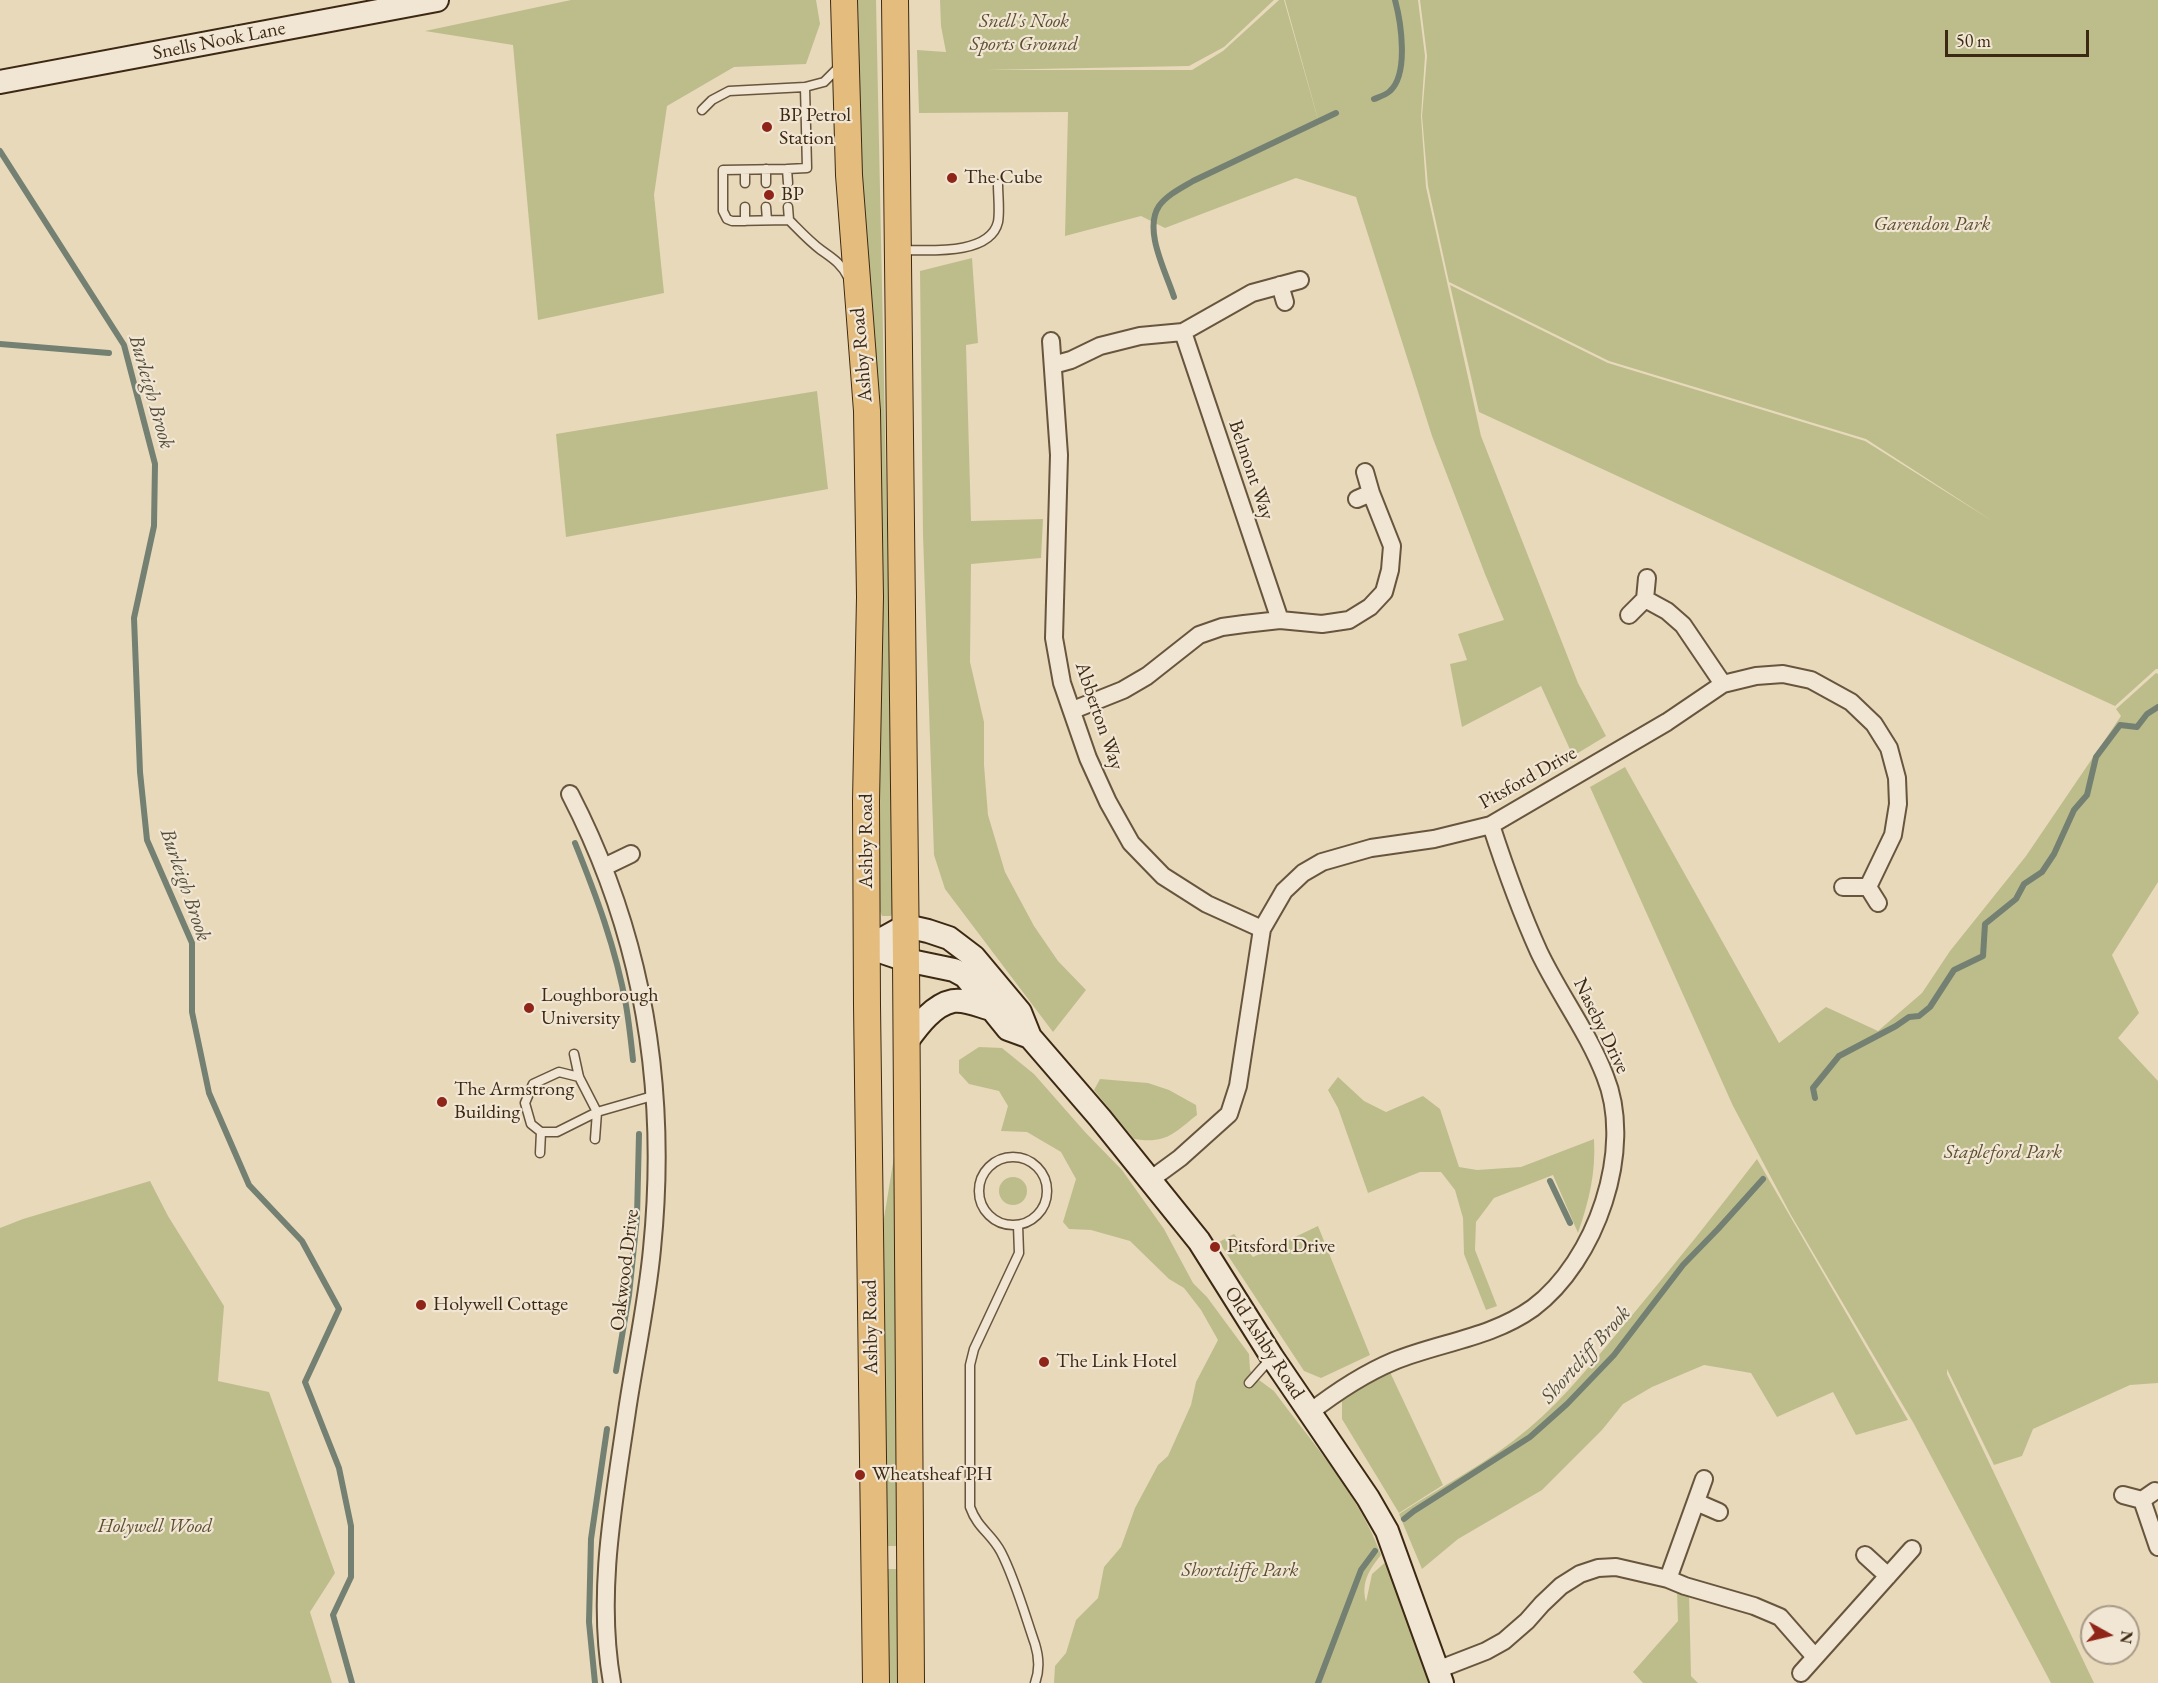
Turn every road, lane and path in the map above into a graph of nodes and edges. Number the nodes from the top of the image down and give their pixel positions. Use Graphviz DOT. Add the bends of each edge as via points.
graph roads {
  1 [pos="437,0"];
  2 [pos="844,0"];
  3 [pos="895,0"];
  4 [pos="845,55"];
  5 [pos="0,82"];
  6 [pos="805,87"];
  7 [pos="702,110"];
  8 [pos="766,169"];
  9 [pos="787,169"];
  10 [pos="745,170"];
  11 [pos="745,183"];
  12 [pos="766,183"];
  13 [pos="788,183"];
  14 [pos="998,184"];
  15 [pos="745,207"];
  16 [pos="766,207"];
  17 [pos="788,207"];
  18 [pos="767,220"];
  19 [pos="789,220"];
  20 [pos="745,221"];
  21 [pos="898,250"];
  22 [pos="1300,280"];
  23 [pos="1280,285"];
  24 [pos="857,293"];
  25 [pos="1285,302"];
  26 [pos="1183,332"];
  27 [pos="1051,341"];
  28 [pos="1053,365"];
  29 [pos="1365,472"];
  30 [pos="1647,578"];
  31 [pos="1645,599"];
  32 [pos="1629,615"];
  33 [pos="1280,620"];
  34 [pos="1723,684"];
  35 [pos="1073,710"];
  36 [pos="570,794"];
  37 [pos="1491,825"];
  38 [pos="631,854"];
  39 [pos="604,867"];
  40 [pos="1843,887"];
  41 [pos="1868,887"];
  42 [pos="1878,903"];
  43 [pos="906,926"];
  44 [pos="1262,929"];
  45 [pos="868,946"];
  46 [pos="906,960"];
  47 [pos="991,1009"];
  48 [pos="1030,1037"];
  49 [pos="907,1041"];
  50 [pos="574,1054"];
  51 [pos="579,1077"];
  52 [pos="656,1095"];
  53 [pos="597,1112"];
  54 [pos="541,1132"];
  55 [pos="595,1139"];
  56 [pos="540,1153"];
  57 [pos="1150,1180"];
  58 [pos="1017,1225"];
  59 [pos="1272,1357"];
  60 [pos="1249,1383"];
  61 [pos="1309,1413"];
  62 [pos="1704,1479"];
  63 [pos="2123,1495"];
  64 [pos="1696,1502"];
  65 [pos="1719,1512"];
  66 [pos="2158,1547"];
  67 [pos="1912,1549"];
  68 [pos="1865,1555"];
  69 [pos="1888,1576"];
  70 [pos="1668,1579"];
  71 [pos="1815,1657"];
  72 [pos="1801,1673"];
  73 [pos="1439,1676"];
  74 [pos="612,1683"];
  75 [pos="876,1683"];
  76 [pos="911,1683"];
  77 [pos="1035,1683"];
  1 -- 5 [label="street, Snells Nook Lane"];
  2 -- 4 [label="main road, Ashby Road"];
  3 -- 21 [label="main road, Ashby Road"];
  4 -- 6 [label="lane" via="837,71 824,82"];
  4 -- 24 [label="main road, Ashby Road"];
  6 -- 7 [label="lane" via="729,91"];
  6 -- 9 [label="lane" via="807,168"];
  8 -- 9 [label="lane"];
  8 -- 10 [label="lane"];
  8 -- 12 [label="lane"];
  9 -- 13 [label="lane"];
  10 -- 11 [label="lane"];
  10 -- 20 [label="lane" via="723,170 723,201 727,219"];
  14 -- 21 [label="lane" via="998,222 990,237 975,245 943,250"];
  15 -- 20 [label="lane"];
  16 -- 18 [label="lane"];
  17 -- 19 [label="lane"];
  18 -- 19 [label="lane"];
  18 -- 20 [label="lane"];
  19 -- 24 [label="lane" via="843,267"];
  21 -- 43 [label="main road, Ashby Road"];
  22 -- 23 [label="street"];
  23 -- 25 [label="street"];
  23 -- 26 [label="street" via="1252,293"];
  24 -- 45 [label="main road, Ashby Road" via="867,411"];
  26 -- 28 [label="street" via="1140,336 1100,346"];
  26 -- 33 [label="street, Belmont Way"];
  27 -- 28 [label="street, Abberton Way"];
  28 -- 35 [label="street, Abberton Way" via="1059,455 1054,638 1062,682"];
  29 -- 33 [label="street" via="1364,496 1392,546 1384,592 1349,620 1322,624"];
  30 -- 31 [label="street"];
  31 -- 32 [label="street"];
  31 -- 34 [label="street" via="1683,625"];
  33 -- 35 [label="street" via="1222,627 1199,635 1147,676"];
  34 -- 37 [label="street, Pitsford Drive" via="1667,722"];
  34 -- 41 [label="street, Pitsford Drive" via="1784,674 1811,680 1851,702 1874,724 1889,748 1897,778 1898,804 1893,835"];
  35 -- 44 [label="street, Abberton Way" via="1088,758 1131,843 1163,876 1207,904"];
  36 -- 39 [label="street, Oakwood Drive"];
  37 -- 44 [label="street, Pitsford Drive" via="1434,839 1371,848 1322,862 1284,891"];
  37 -- 61 [label="street, Naseby Drive" via="1508,878 1540,953 1606,1077 1616,1121 1614,1158 1593,1232 1561,1282 1533,1308 1486,1333 1396,1361 1344,1387"];
  38 -- 39 [label="street"];
  39 -- 52 [label="street, Oakwood Drive" via="630,945 646,1017"];
  40 -- 41 [label="street"];
  41 -- 42 [label="street"];
  43 -- 45 [label="street"];
  43 -- 46 [label="main road, Ashby Road"];
  43 -- 48 [label="street, Old Ashby Road" via="949,938 974,957 1020,1012"];
  44 -- 57 [label="street, Pitsford Drive" via="1238,1086 1229,1114"];
  45 -- 46 [label="street, Old Ashby Road"];
  45 -- 75 [label="main road, Ashby Road"];
  46 -- 47 [label="street, Old Ashby Road" via="954,970 964,976"];
  46 -- 49 [label="main road, Ashby Road"];
  47 -- 48 [label="street, Old Ashby Road" via="1008,1029"];
  47 -- 49 [label="street" via="953,1001 926,1015"];
  48 -- 57 [label="street, Old Ashby Road"];
  49 -- 76 [label="main road, Ashby Road"];
  50 -- 51 [label="lane"];
  51 -- 53 [label="lane"];
  51 -- 54 [label="lane" via="559,1072 533,1083 525,1103 531,1124"];
  52 -- 53 [label="lane"];
  52 -- 74 [label="street, Oakwood Drive" via="657,1181 652,1251 607,1558 606,1611"];
  53 -- 54 [label="lane" via="557,1131"];
  53 -- 55 [label="lane"];
  54 -- 56 [label="lane"];
  57 -- 59 [label="street, Old Ashby Road" via="1198,1240"];
  58 -- 58 [label="lane" via="1039,1213 1046,1200 1046,1185 1035,1166 1022,1158 1000,1159 980,1180 979,1195 994,1220"];
  58 -- 77 [label="lane" via="1019,1252 970,1365 970,1507 975,1522 1003,1555 1038,1656"];
  59 -- 60 [label="lane"];
  59 -- 61 [label="street, Old Ashby Road"];
  61 -- 73 [label="street, Old Ashby Road" via="1387,1531"];
  62 -- 64 [label="street"];
  63 -- 66 [label="street" via="2148,1495"];
  64 -- 65 [label="street"];
  64 -- 70 [label="street"];
  67 -- 69 [label="street"];
  68 -- 69 [label="street"];
  69 -- 71 [label="street"];
  70 -- 71 [label="street" via="1754,1605 1780,1617"];
  70 -- 73 [label="street" via="1616,1567 1580,1574 1561,1586 1504,1641"];
  71 -- 72 [label="street"];
}
